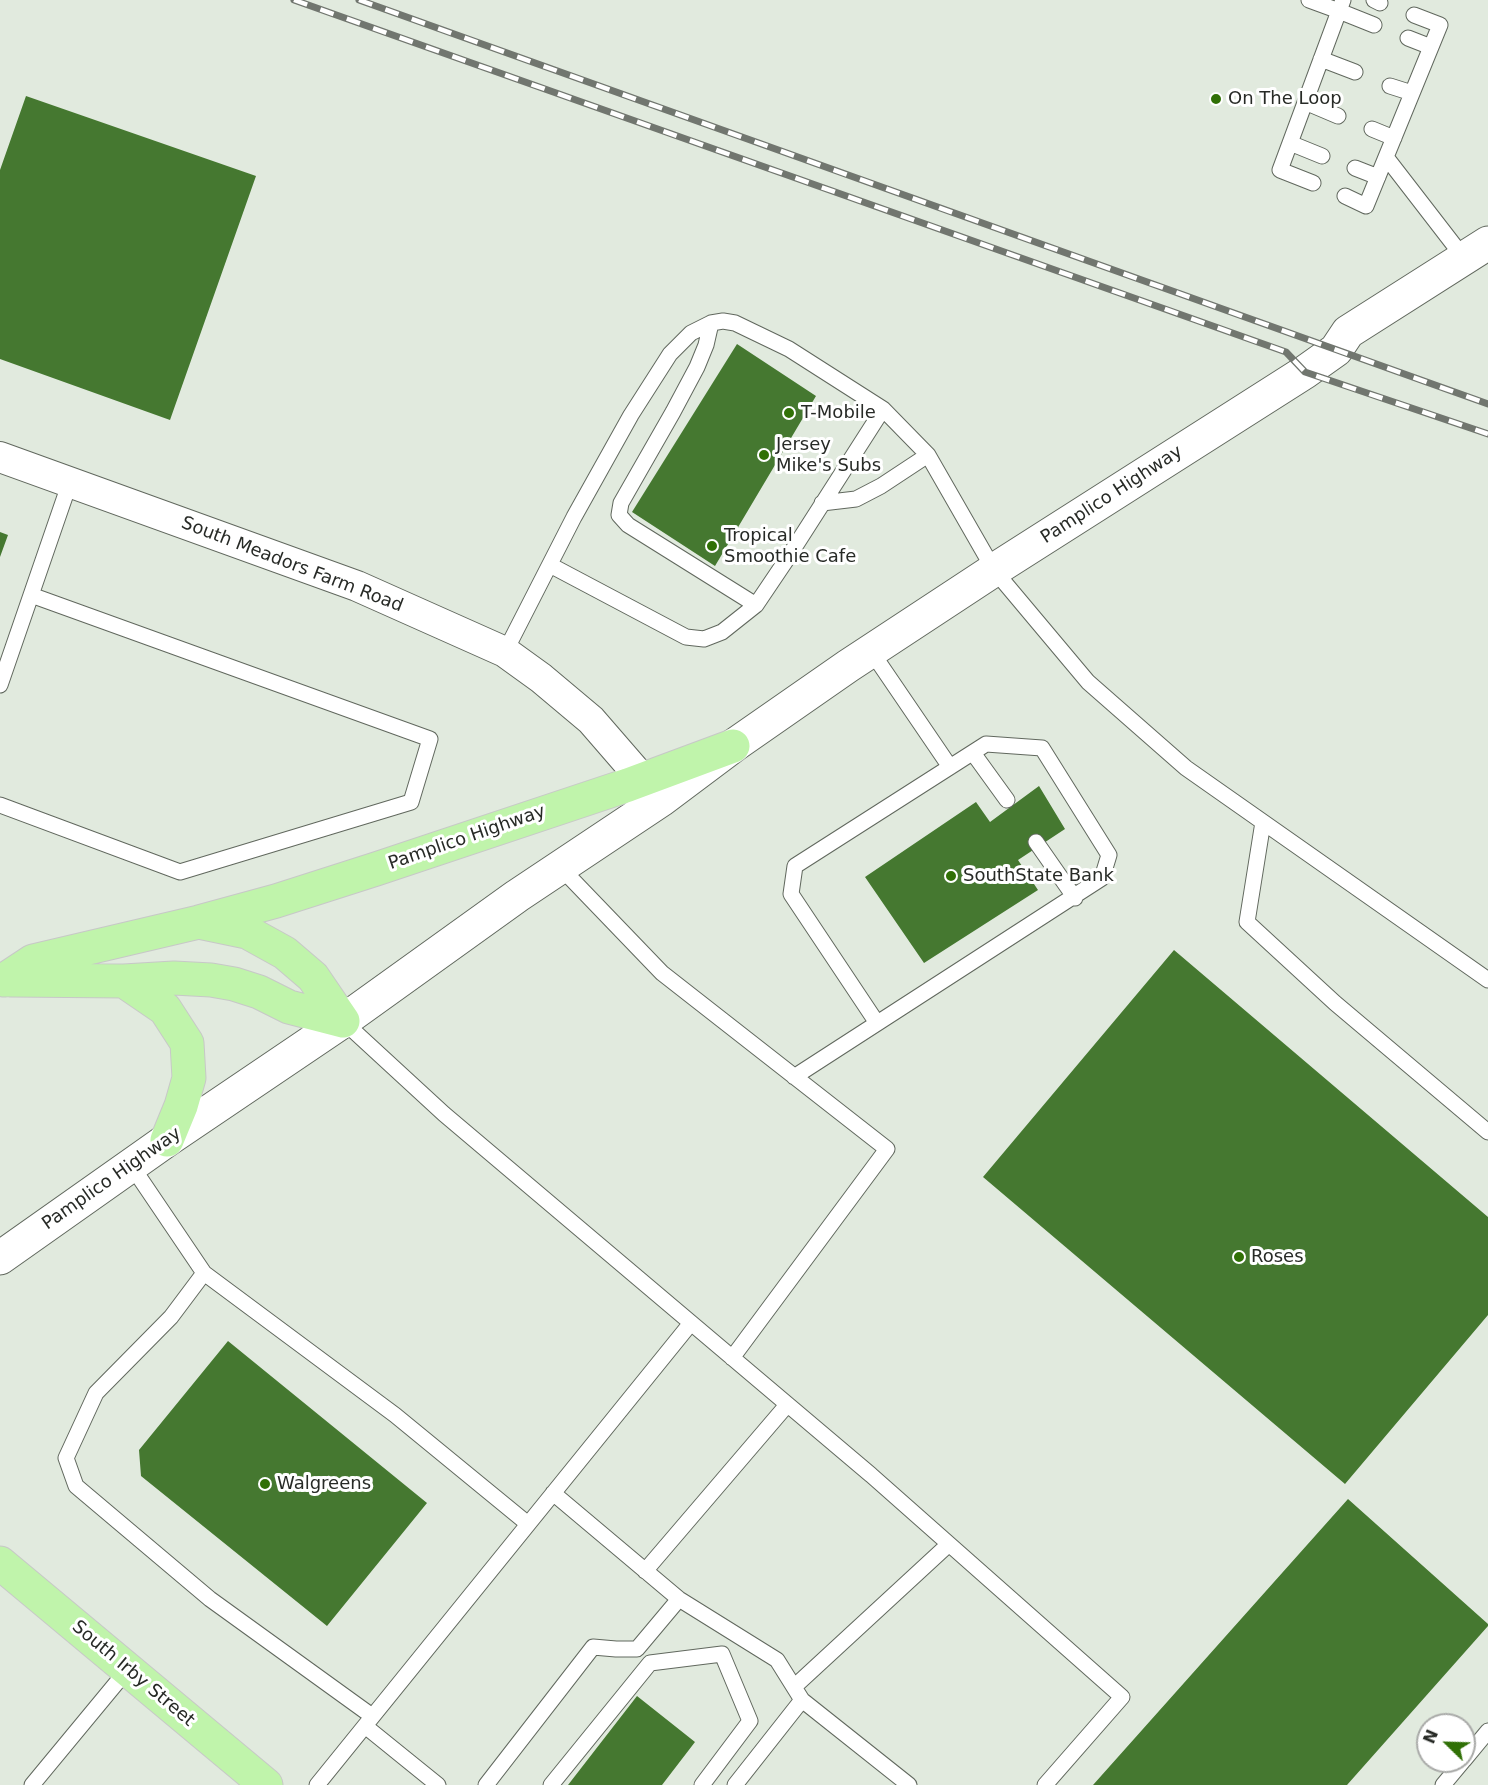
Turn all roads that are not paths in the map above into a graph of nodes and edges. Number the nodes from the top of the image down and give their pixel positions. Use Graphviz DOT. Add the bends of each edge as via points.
graph roads {
  1 [pos="1309,0"];
  2 [pos="1341,6"];
  3 [pos="1414,15"];
  4 [pos="1374,25"];
  5 [pos="1408,38"];
  6 [pos="1431,47"];
  7 [pos="1321,59"];
  8 [pos="1355,72"];
  9 [pos="1390,86"];
  10 [pos="1412,93"];
  11 [pos="1305,102"];
  12 [pos="1338,116"];
  13 [pos="1372,129"];
  14 [pos="1394,138"];
  15 [pos="1290,143"];
  16 [pos="1322,156"];
  17 [pos="1386,157"];
  18 [pos="1354,168"];
  19 [pos="1378,177"];
  20 [pos="1312,183"];
  21 [pos="1345,196"];
  22 [pos="1476,251"];
  23 [pos="711,323"];
  24 [pos="883,409"];
  25 [pos="928,455"];
  26 [pos="0,457"];
  27 [pos="70,482"];
  28 [pos="822,503"];
  29 [pos="550,565"];
  30 [pos="994,570"];
  31 [pos="31,595"];
  32 [pos="756,605"];
  33 [pos="871,651"];
  34 [pos="505,652"];
  35 [pos="0,685"];
  36 [pos="733,746"];
  37 [pos="973,753"];
  38 [pos="950,767"];
  39 [pos="643,780"];
  40 [pos="1006,800"];
  41 [pos="0,806"];
  42 [pos="1263,822"];
  43 [pos="1036,842"];
  44 [pos="560,867"];
  45 [pos="1075,898"];
  46 [pos="199,922"];
  47 [pos="2,980"];
  48 [pos="1488,980"];
  49 [pos="124,981"];
  50 [pos="343,1021"];
  51 [pos="877,1023"];
  52 [pos="794,1077"];
  53 [pos="1488,1132"];
  54 [pos="167,1140"];
  55 [pos="131,1165"];
  56 [pos="0,1258"];
  57 [pos="204,1273"];
  58 [pos="691,1323"];
  59 [pos="732,1358"];
  60 [pos="787,1405"];
  61 [pos="553,1493"];
  62 [pos="528,1524"];
  63 [pos="949,1544"];
  64 [pos="0,1563"];
  65 [pos="645,1571"];
  66 [pos="679,1599"];
  67 [pos="128,1669"];
  68 [pos="798,1694"];
  69 [pos="369,1721"];
  70 [pos="1488,1731"];
  71 [pos="1476,1745"];
  72 [pos="1453,1773"];
  73 [pos="33,1785"];
  74 [pos="266,1785"];
  75 [pos="317,1785"];
  76 [pos="438,1785"];
  77 [pos="486,1785"];
  78 [pos="551,1785"];
  79 [pos="702,1785"];
  80 [pos="735,1785"];
  81 [pos="909,1785"];
  82 [pos="1045,1785"];
  83 [pos="1443,1785"];
  1 -- 2 [label="lane"];
  2 -- 4 [label="lane"];
  2 -- 7 [label="lane"];
  3 -- 6 [label="lane" via="1440,25"];
  5 -- 6 [label="lane"];
  6 -- 10 [label="lane"];
  7 -- 8 [label="lane"];
  7 -- 11 [label="lane"];
  9 -- 10 [label="lane"];
  10 -- 14 [label="lane"];
  11 -- 12 [label="lane"];
  11 -- 15 [label="lane"];
  13 -- 14 [label="lane"];
  14 -- 17 [label="lane"];
  15 -- 16 [label="lane"];
  15 -- 20 [label="lane" via="1280,170"];
  17 -- 19 [label="lane"];
  17 -- 22 [label="lane"];
  18 -- 19 [label="lane"];
  19 -- 21 [label="lane" via="1366,206"];
  22 -- 30 [label="main road, Pamplico Highway" via="1348,332 1336,350 1305,372"];
  23 -- 24 [label="lane" via="735,323 789,349"];
  23 -- 29 [label="lane" via="691,333 670,354 631,415"];
  23 -- 32 [label="lane" via="697,367 621,503 619,515 628,525"];
  24 -- 25 [label="lane"];
  24 -- 28 [label="lane"];
  25 -- 28 [label="lane" via="856,499"];
  25 -- 30 [label="lane"];
  26 -- 27 [label="street, South Meadors Farm Road"];
  27 -- 31 [label="lane"];
  27 -- 34 [label="street, South Meadors Farm Road" via="357,585"];
  28 -- 32 [label="lane"];
  29 -- 32 [label="lane" via="686,638 704,639 722,632"];
  29 -- 34 [label="lane"];
  30 -- 33 [label="main road, Pamplico Highway"];
  30 -- 42 [label="lane" via="1088,682 1186,768"];
  31 -- 35 [label="lane"];
  31 -- 41 [label="lane" via="430,739 411,802 180,872"];
  33 -- 36 [label="main road, Pamplico Highway"];
  33 -- 38 [label="lane"];
  34 -- 39 [label="street, South Meadors Farm Road" via="591,720"];
  36 -- 39 [label="main road, Pamplico Highway"];
  36 -- 44 [label="main road, Pamplico Highway"];
  37 -- 38 [label="lane"];
  37 -- 40 [label="lane"];
  37 -- 45 [label="lane" via="986,744 1042,747 1109,855 1102,878"];
  38 -- 51 [label="lane" via="795,866 791,894"];
  39 -- 46 [label="main road, Pamplico Highway" via="276,901"];
  42 -- 48 [label="lane"];
  42 -- 53 [label="lane" via="1246,922"];
  43 -- 45 [label="lane"];
  44 -- 50 [label="main road, Pamplico Highway"];
  44 -- 52 [label="lane" via="662,973"];
  45 -- 51 [label="lane"];
  46 -- 47 [label="main road, Pamplico Highway" via="33,961"];
  46 -- 50 [label="main road, Pamplico Highway" via="247,932 285,953 313,977"];
  47 -- 49 [label="main road, Pamplico Highway"];
  49 -- 50 [label="main road, Pamplico Highway" via="174,978 234,984 289,1007"];
  49 -- 54 [label="main road" via="165,1009 187,1043 189,1078"];
  50 -- 54 [label="main road, Pamplico Highway"];
  50 -- 58 [label="lane" via="444,1114"];
  51 -- 52 [label="lane"];
  52 -- 59 [label="lane" via="887,1149"];
  54 -- 55 [label="main road, Pamplico Highway"];
  55 -- 56 [label="main road, Pamplico Highway"];
  55 -- 57 [label="lane"];
  57 -- 62 [label="lane" via="395,1415"];
  57 -- 69 [label="lane" via="171,1317 96,1393 66,1458 76,1486 210,1599"];
  58 -- 59 [label="lane"];
  58 -- 61 [label="lane"];
  59 -- 60 [label="lane"];
  60 -- 63 [label="lane"];
  60 -- 65 [label="lane"];
  61 -- 62 [label="lane"];
  61 -- 65 [label="lane"];
  62 -- 69 [label="lane"];
  63 -- 68 [label="lane"];
  63 -- 82 [label="lane" via="1122,1697"];
  64 -- 67 [label="main road, South Irby Street"];
  65 -- 66 [label="lane"];
  66 -- 68 [label="lane" via="777,1660"];
  66 -- 77 [label="lane" via="637,1649 593,1647"];
  67 -- 73 [label="lane"];
  67 -- 74 [label="main road, South Irby Street"];
  68 -- 80 [label="lane"];
  68 -- 81 [label="lane"];
  69 -- 75 [label="lane"];
  69 -- 76 [label="lane"];
  70 -- 71 [label="lane"];
  72 -- 83 [label="lane"];
  78 -- 79 [label="lane" via="650,1664 722,1653 750,1721"];
}
